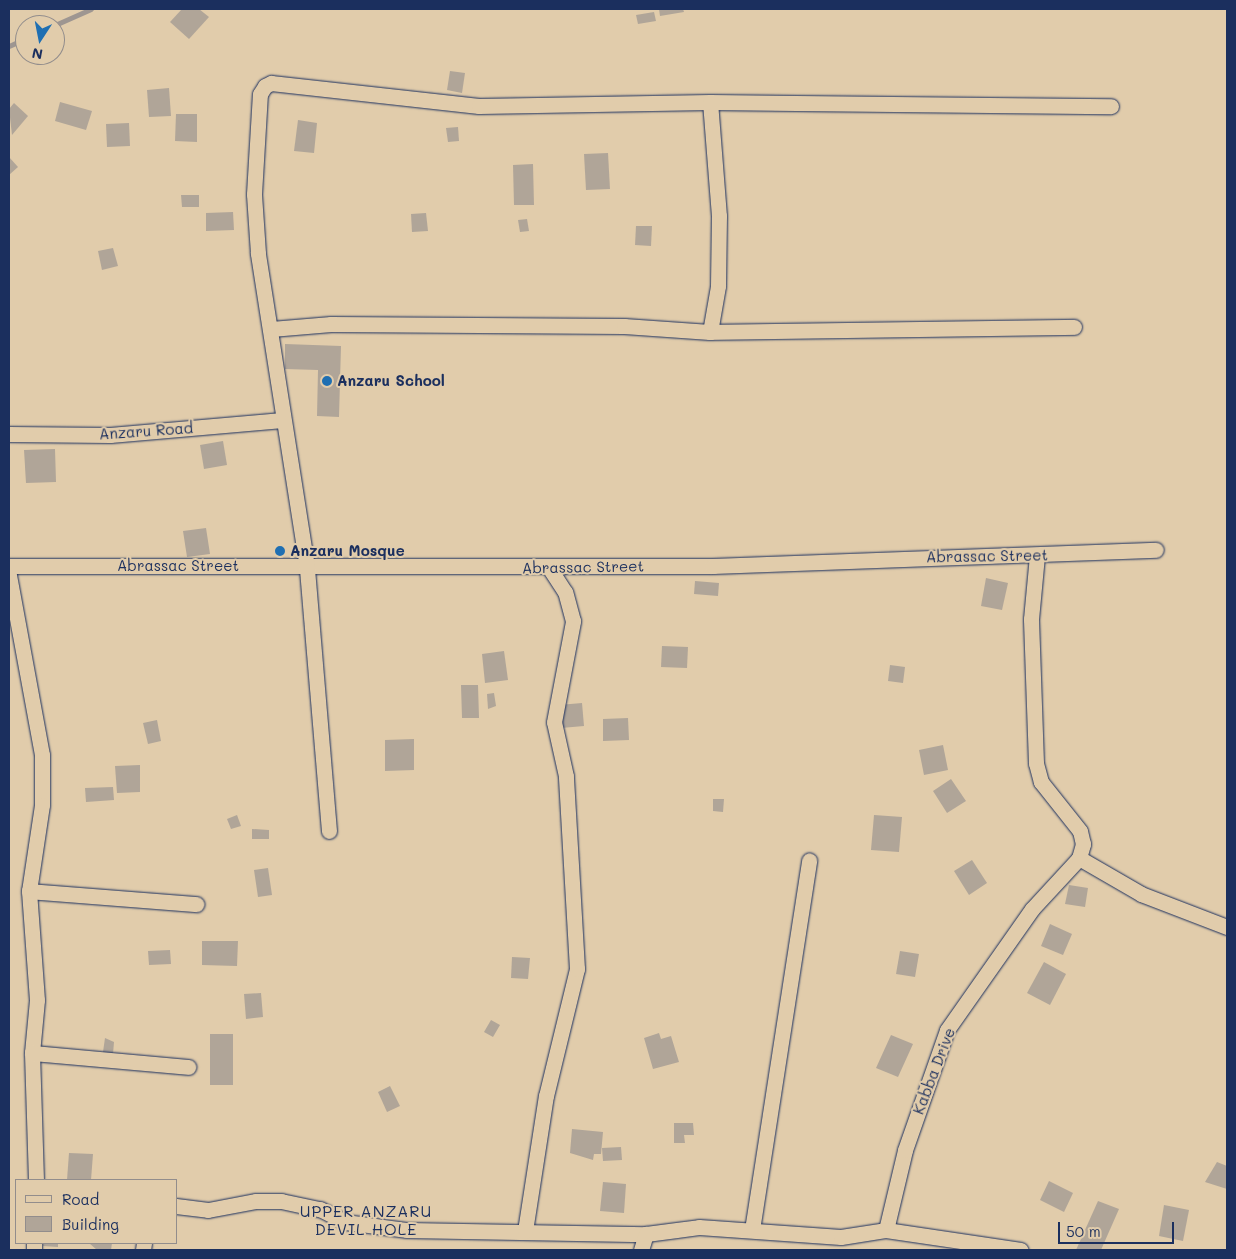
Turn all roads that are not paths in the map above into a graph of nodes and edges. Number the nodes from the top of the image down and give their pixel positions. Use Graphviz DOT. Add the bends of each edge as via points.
graph roads {
  1 [pos="710,102"];
  2 [pos="1111,106"];
  3 [pos="1074,327"];
  4 [pos="271,329"];
  5 [pos="710,332"];
  6 [pos="282,420"];
  7 [pos="9,434"];
  8 [pos="1156,550"];
  9 [pos="1037,555"];
  10 [pos="9,566"];
  11 [pos="307,567"];
  12 [pos="549,567"];
  13 [pos="9,575"];
  14 [pos="329,831"];
  15 [pos="1079,858"];
  16 [pos="809,860"];
  17 [pos="29,891"];
  18 [pos="196,904"];
  19 [pos="1227,927"];
  20 [pos="32,1053"];
  21 [pos="188,1067"];
  22 [pos="36,1179"];
  23 [pos="178,1206"];
  24 [pos="752,1230"];
  25 [pos="886,1230"];
  26 [pos="525,1231"];
  27 [pos="646,1234"];
  28 [pos="840,1244"];
  29 [pos="641,1250"];
  30 [pos="1021,1250"];
  1 -- 2 [label="street"];
  1 -- 4 [label="street" via="479,106 271,82 260,94 254,194 258,253"];
  1 -- 5 [label="street" via="719,216 718,286"];
  3 -- 5 [label="street"];
  4 -- 5 [label="street" via="331,324 624,326"];
  4 -- 6 [label="street"];
  6 -- 7 [label="street, Anzaru Road" via="110,435"];
  6 -- 11 [label="street"];
  8 -- 9 [label="street, Abrassac Street"];
  9 -- 12 [label="street, Abrassac Street"];
  9 -- 15 [label="street" via="1031,620 1036,763 1041,782 1080,831"];
  10 -- 11 [label="street, Abrassac Street"];
  11 -- 12 [label="street, Abrassac Street"];
  11 -- 14 [label="street"];
  12 -- 26 [label="street" via="565,592 573,621 554,722 566,776 578,969 546,1096"];
  13 -- 17 [label="street" via="42,755 42,806"];
  15 -- 19 [label="street" via="1141,894"];
  15 -- 25 [label="street, Kabba Drive" via="1032,909 948,1030 905,1150"];
  16 -- 24 [label="street"];
  17 -- 18 [label="street"];
  17 -- 20 [label="street" via="37,1000"];
  20 -- 21 [label="street"];
  20 -- 22 [label="street"];
  23 -- 26 [label="street" via="208,1210 256,1201 280,1201 320,1209 345,1222 398,1229"];
  24 -- 27 [label="street" via="699,1227"];
  24 -- 28 [label="street"];
  25 -- 28 [label="street"];
  25 -- 30 [label="street"];
  26 -- 27 [label="street"];
  27 -- 29 [label="street"];
}
